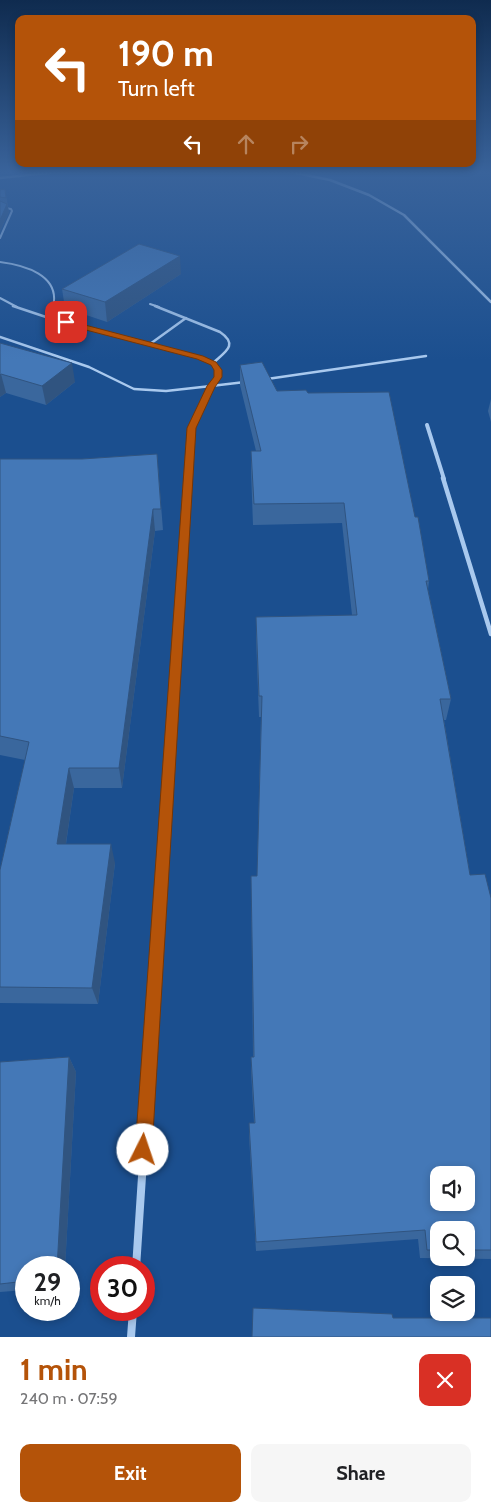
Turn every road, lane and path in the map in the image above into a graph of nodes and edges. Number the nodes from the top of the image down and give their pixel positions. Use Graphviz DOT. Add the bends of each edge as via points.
graph roads {
  1 [pos="423,234"];
  2 [pos="0,262"];
  3 [pos="0,298"];
  4 [pos="491,302"];
  5 [pos="150,304"];
  6 [pos="49,318"];
  7 [pos="186,318"];
  8 [pos="0,337"];
  9 [pos="150,344"];
  10 [pos="426,356"];
  11 [pos="214,363"];
  12 [pos="260,380"];
  13 [pos="250,381"];
  14 [pos="211,386"];
  15 [pos="428,425"];
  16 [pos="191,428"];
  17 [pos="490,626"];
  18 [pos="491,634"];
  19 [pos="137,1256"];
  20 [pos="132,1321"];
  21 [pos="131,1337"];
  1 -- 4 [label="street"];
  2 -- 6 [label="lane" via="30,267 50,284 54,299"];
  3 -- 6 [label="lane" via="10,305"];
  5 -- 7 [label="lane"];
  6 -- 9 [label="lane"];
  7 -- 9 [label="lane"];
  7 -- 11 [label="lane" via="227,337 229,348"];
  8 -- 14 [label="lane" via="76,361 140,391"];
  9 -- 11 [label="lane"];
  10 -- 12 [label="lane"];
  11 -- 14 [label="lane" via="218,377"];
  13 -- 14 [label="lane"];
  14 -- 16 [label="lane"];
  15 -- 17 [label="street"];
  16 -- 19 [label="street"];
  17 -- 18 [label="street"];
  20 -- 21 [label="street"];
}
